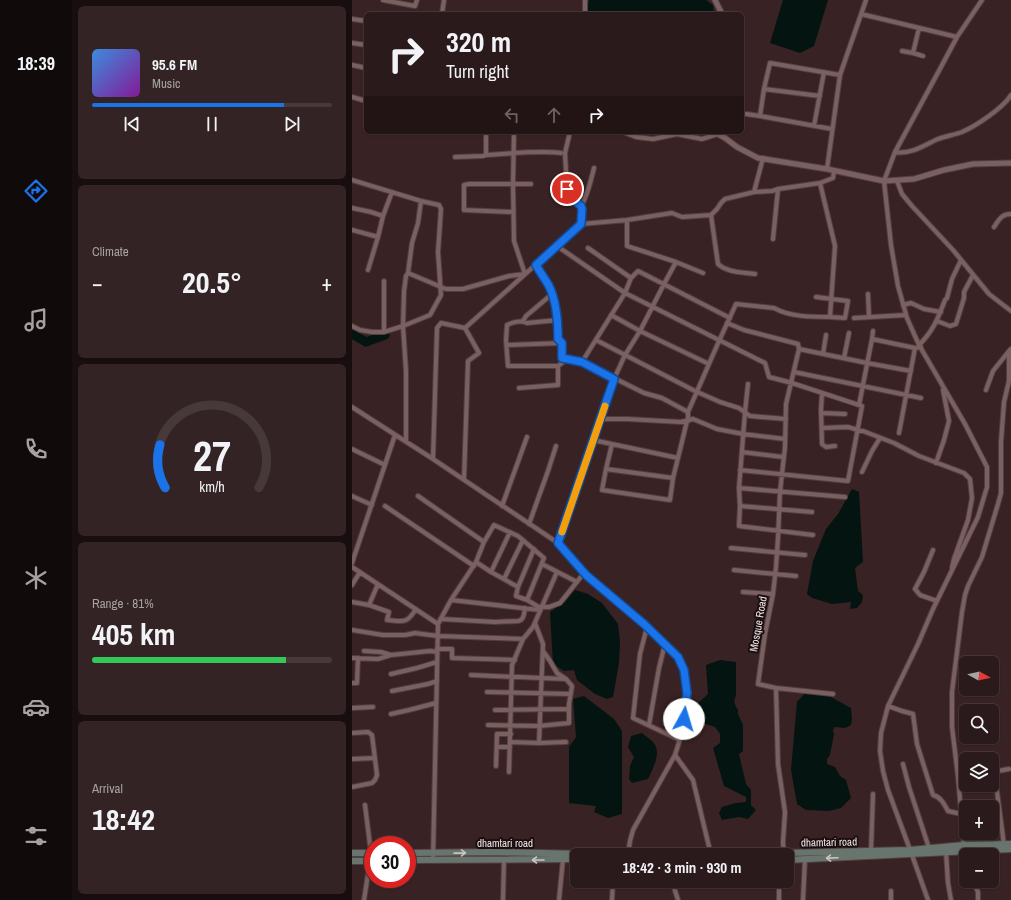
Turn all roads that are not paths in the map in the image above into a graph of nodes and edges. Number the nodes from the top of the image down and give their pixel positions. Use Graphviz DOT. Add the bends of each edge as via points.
graph roads {
  1 [pos="382,0"];
  2 [pos="417,0"];
  3 [pos="444,0"];
  4 [pos="585,0"];
  5 [pos="715,0"];
  6 [pos="866,0"];
  7 [pos="982,0"];
  8 [pos="442,12"];
  9 [pos="585,12"];
  10 [pos="721,12"];
  11 [pos="861,14"];
  12 [pos="352,18"];
  13 [pos="364,21"];
  14 [pos="919,28"];
  15 [pos="956,37"];
  16 [pos="352,43"];
  17 [pos="364,45"];
  18 [pos="902,51"];
  19 [pos="913,53"];
  20 [pos="923,56"];
  21 [pos="352,65"];
  22 [pos="364,68"];
  23 [pos="824,72"];
  24 [pos="840,75"];
  25 [pos="764,89"];
  26 [pos="1011,95"];
  27 [pos="820,96"];
  28 [pos="352,97"];
  29 [pos="364,100"];
  30 [pos="746,114"];
  31 [pos="760,116"];
  32 [pos="814,126"];
  33 [pos="832,129"];
  34 [pos="486,134"];
  35 [pos="514,134"];
  36 [pos="570,134"];
  37 [pos="628,134"];
  38 [pos="677,134"];
  39 [pos="677,134"];
  40 [pos="714,134"];
  41 [pos="719,134"];
  42 [pos="895,152"];
  43 [pos="562,153"];
  44 [pos="514,154"];
  45 [pos="486,155"];
  46 [pos="455,157"];
  47 [pos="763,158"];
  48 [pos="1011,163"];
  49 [pos="594,168"];
  50 [pos="827,169"];
  51 [pos="834,171"];
  52 [pos="352,180"];
  53 [pos="884,181"];
  54 [pos="897,181"];
  55 [pos="820,183"];
  56 [pos="513,184"];
  57 [pos="531,184"];
  58 [pos="778,189"];
  59 [pos="392,192"];
  60 [pos="754,192"];
  61 [pos="421,201"];
  62 [pos="581,206"];
  63 [pos="352,208"];
  64 [pos="513,212"];
  65 [pos="1011,214"];
  66 [pos="711,215"];
  67 [pos="383,216"];
  68 [pos="627,220"];
  69 [pos="581,224"];
  70 [pos="994,227"];
  71 [pos="352,230"];
  72 [pos="378,237"];
  73 [pos="773,239"];
  74 [pos="557,246"];
  75 [pos="588,248"];
  76 [pos="961,260"];
  77 [pos="676,262"];
  78 [pos="536,265"];
  79 [pos="368,270"];
  80 [pos="408,273"];
  81 [pos="703,273"];
  82 [pos="525,274"];
  83 [pos="755,274"];
  84 [pos="973,275"];
  85 [pos="631,278"];
  86 [pos="384,281"];
  87 [pos="664,284"];
  88 [pos="440,287"];
  89 [pos="625,293"];
  90 [pos="552,294"];
  91 [pos="868,294"];
  92 [pos="816,298"];
  93 [pos="831,300"];
  94 [pos="903,305"];
  95 [pos="652,307"];
  96 [pos="1011,311"];
  97 [pos="940,312"];
  98 [pos="611,315"];
  99 [pos="906,315"];
  100 [pos="830,317"];
  101 [pos="869,317"];
  102 [pos="730,318"];
  103 [pos="854,318"];
  104 [pos="558,320"];
  105 [pos="523,321"];
  106 [pos="937,321"];
  107 [pos="727,323"];
  108 [pos="352,326"];
  109 [pos="403,326"];
  110 [pos="465,328"];
  111 [pos="640,331"];
  112 [pos="873,331"];
  113 [pos="384,332"];
  114 [pos="849,333"];
  115 [pos="826,335"];
  116 [pos="872,339"];
  117 [pos="596,340"];
  118 [pos="719,341"];
  119 [pos="562,343"];
  120 [pos="507,345"];
  121 [pos="920,346"];
  122 [pos="915,348"];
  123 [pos="799,349"];
  124 [pos="1010,350"];
  125 [pos="823,354"];
  126 [pos="625,355"];
  127 [pos="562,358"];
  128 [pos="844,358"];
  129 [pos="582,362"];
  130 [pos="709,364"];
  131 [pos="867,364"];
  132 [pos="558,366"];
  133 [pos="911,370"];
  134 [pos="794,372"];
  135 [pos="614,379"];
  136 [pos="792,383"];
  137 [pos="748,384"];
  138 [pos="863,385"];
  139 [pos="942,385"];
  140 [pos="519,388"];
  141 [pos="986,390"];
  142 [pos="696,392"];
  143 [pos="822,393"];
  144 [pos="906,395"];
  145 [pos="921,398"];
  146 [pos="858,405"];
  147 [pos="352,408"];
  148 [pos="688,412"];
  149 [pos="744,412"];
  150 [pos="821,413"];
  151 [pos="846,414"];
  152 [pos="600,419"];
  153 [pos="786,420"];
  154 [pos="687,421"];
  155 [pos="822,428"];
  156 [pos="857,430"];
  157 [pos="899,433"];
  158 [pos="743,434"];
  159 [pos="395,435"];
  160 [pos="527,437"];
  161 [pos="785,438"];
  162 [pos="880,438"];
  163 [pos="593,440"];
  164 [pos="406,441"];
  165 [pos="612,444"];
  166 [pos="556,446"];
  167 [pos="835,446"];
  168 [pos="352,449"];
  169 [pos="742,452"];
  170 [pos="783,457"];
  171 [pos="678,458"];
  172 [pos="433,459"];
  173 [pos="936,463"];
  174 [pos="385,465"];
  175 [pos="606,469"];
  176 [pos="740,470"];
  177 [pos="862,472"];
  178 [pos="782,474"];
  179 [pos="673,478"];
  180 [pos="464,479"];
  181 [pos="739,488"];
  182 [pos="780,492"];
  183 [pos="352,496"];
  184 [pos="418,496"];
  185 [pos="845,497"];
  186 [pos="372,505"];
  187 [pos="385,506"];
  188 [pos="502,506"];
  189 [pos="740,506"];
  190 [pos="779,509"];
  191 [pos="812,512"];
  192 [pos="529,524"];
  193 [pos="778,531"];
  194 [pos="510,532"];
  195 [pos="813,535"];
  196 [pos="523,540"];
  197 [pos="484,542"];
  198 [pos="558,543"];
  199 [pos="731,548"];
  200 [pos="534,550"];
  201 [pos="933,550"];
  202 [pos="777,552"];
  203 [pos="805,555"];
  204 [pos="352,564"];
  205 [pos="475,564"];
  206 [pos="542,564"];
  207 [pos="352,567"];
  208 [pos="734,570"];
  209 [pos="360,572"];
  210 [pos="490,572"];
  211 [pos="557,572"];
  212 [pos="584,573"];
  213 [pos="775,574"];
  214 [pos="950,574"];
  215 [pos="796,576"];
  216 [pos="504,579"];
  217 [pos="577,582"];
  218 [pos="378,584"];
  219 [pos="352,585"];
  220 [pos="518,587"];
  221 [pos="743,592"];
  222 [pos="773,594"];
  223 [pos="451,600"];
  224 [pos="526,600"];
  225 [pos="937,601"];
  226 [pos="352,602"];
  227 [pos="369,605"];
  228 [pos="525,608"];
  229 [pos="540,608"];
  230 [pos="416,609"];
  231 [pos="441,619"];
  232 [pos="535,623"];
  233 [pos="438,624"];
  234 [pos="647,627"];
  235 [pos="352,630"];
  236 [pos="438,636"];
  237 [pos="523,639"];
  238 [pos="665,644"];
  239 [pos="437,650"];
  240 [pos="364,651"];
  241 [pos="542,651"];
  242 [pos="391,655"];
  243 [pos="352,658"];
  244 [pos="358,658"];
  245 [pos="515,660"];
  246 [pos="437,662"];
  247 [pos="391,674"];
  248 [pos="471,675"];
  249 [pos="512,677"];
  250 [pos="541,678"];
  251 [pos="566,680"];
  252 [pos="437,681"];
  253 [pos="352,683"];
  254 [pos="776,688"];
  255 [pos="392,691"];
  256 [pos="487,692"];
  257 [pos="512,693"];
  258 [pos="541,694"];
  259 [pos="571,694"];
  260 [pos="833,694"];
  261 [pos="436,703"];
  262 [pos="888,706"];
  263 [pos="373,707"];
  264 [pos="352,708"];
  265 [pos="569,709"];
  266 [pos="495,710"];
  267 [pos="511,710"];
  268 [pos="540,710"];
  269 [pos="391,714"];
  270 [pos="488,725"];
  271 [pos="511,725"];
  272 [pos="649,725"];
  273 [pos="539,726"];
  274 [pos="352,733"];
  275 [pos="510,734"];
  276 [pos="680,740"];
  277 [pos="539,742"];
  278 [pos="566,742"];
  279 [pos="510,744"];
  280 [pos="497,746"];
  281 [pos="675,755"];
  282 [pos="375,758"];
  283 [pos="352,759"];
  284 [pos="903,764"];
  285 [pos="496,766"];
  286 [pos="1009,769"];
  287 [pos="958,771"];
  288 [pos="999,771"];
  289 [pos="509,772"];
  290 [pos="352,787"];
  291 [pos="959,787"];
  292 [pos="997,792"];
  293 [pos="873,794"];
  294 [pos="365,805"];
  295 [pos="959,814"];
  296 [pos="370,836"];
  297 [pos="963,840"];
  298 [pos="1011,844"];
  299 [pos="629,848"];
  300 [pos="710,848"];
  301 [pos="784,848"];
  302 [pos="929,848"];
  303 [pos="959,848"];
  304 [pos="964,848"];
  305 [pos="1007,848"];
  306 [pos="959,849"];
  307 [pos="871,851"];
  308 [pos="911,852"];
  309 [pos="946,852"];
  310 [pos="352,853"];
  311 [pos="364,853"];
  312 [pos="416,853"];
  313 [pos="434,853"];
  314 [pos="570,854"];
  315 [pos="794,854"];
  316 [pos="564,859"];
  317 [pos="570,859"];
  318 [pos="805,859"];
  319 [pos="416,860"];
  320 [pos="433,860"];
  321 [pos="504,860"];
  322 [pos="794,860"];
  323 [pos="352,861"];
  324 [pos="364,861"];
  325 [pos="366,888"];
  326 [pos="613,888"];
  327 [pos="674,888"];
  328 [pos="778,888"];
  329 [pos="976,888"];
  330 [pos="890,891"];
  331 [pos="364,900"];
  332 [pos="503,900"];
  333 [pos="559,900"];
  334 [pos="612,900"];
  335 [pos="678,900"];
  336 [pos="779,900"];
  337 [pos="803,900"];
  338 [pos="891,900"];
  339 [pos="928,900"];
  340 [pos="950,900"];
  341 [pos="978,900"];
  1 -- 2 [label="street" via="416,6"];
  3 -- 8 [label="street"];
  4 -- 9 [label="street"];
  5 -- 10 [label="street"];
  6 -- 11 [label="street"];
  7 -- 15 [label="street"];
  11 -- 14 [label="street"];
  11 -- 24 [label="street"];
  12 -- 13 [label="street"];
  14 -- 15 [label="street"];
  14 -- 19 [label="street"];
  15 -- 42 [label="street"];
  16 -- 17 [label="street"];
  18 -- 19 [label="street"];
  19 -- 20 [label="street"];
  21 -- 22 [label="street"];
  23 -- 24 [label="street"];
  23 -- 25 [label="street" via="770,63"];
  23 -- 27 [label="street"];
  24 -- 33 [label="street"];
  25 -- 27 [label="street"];
  25 -- 31 [label="street"];
  26 -- 42 [label="street" via="996,110 962,132 916,150 902,154"];
  27 -- 32 [label="street"];
  28 -- 29 [label="street"];
  30 -- 31 [label="street"];
  31 -- 32 [label="street"];
  32 -- 33 [label="street"];
  33 -- 50 [label="street"];
  34 -- 45 [label="street"];
  35 -- 44 [label="street"];
  36 -- 62 [label="street" via="565,153 567,189 569,196"];
  37 -- 39 [label="street" via="653,139"];
  38 -- 40 [label="street" via="702,139"];
  41 -- 47 [label="street" via="737,147"];
  42 -- 53 [label="street"];
  43 -- 44 [label="street"];
  44 -- 45 [label="street"];
  44 -- 56 [label="street"];
  45 -- 46 [label="street"];
  47 -- 50 [label="street"];
  47 -- 60 [label="street"];
  48 -- 54 [label="street" via="973,164"];
  49 -- 62 [label="street"];
  50 -- 51 [label="street"];
  51 -- 53 [label="street"];
  51 -- 55 [label="street" via="833,178"];
  52 -- 59 [label="street"];
  53 -- 54 [label="street"];
  53 -- 94 [label="street" via="890,245"];
  54 -- 76 [label="street" via="902,194"];
  55 -- 58 [label="street"];
  55 -- 93 [label="street" via="835,246"];
  56 -- 57 [label="street"];
  56 -- 64 [label="street"];
  56 -- 64 [label="street" via="464,185 464,210"];
  58 -- 60 [label="street"];
  58 -- 73 [label="street"];
  59 -- 61 [label="street"];
  59 -- 67 [label="street"];
  60 -- 66 [label="street" via="725,199"];
  61 -- 80 [label="street"];
  61 -- 88 [label="street" via="439,205 441,209 438,252"];
  62 -- 69 [label="street"];
  63 -- 67 [label="street"];
  64 -- 82 [label="street" via="514,241"];
  65 -- 70 [label="street" via="1000,217"];
  66 -- 68 [label="street" via="682,217 672,213"];
  66 -- 83 [label="street" via="718,264 731,271"];
  67 -- 72 [label="street"];
  68 -- 69 [label="street"];
  68 -- 77 [label="street" via="627,246"];
  69 -- 74 [label="street"];
  71 -- 72 [label="street"];
  72 -- 79 [label="street"];
  74 -- 78 [label="street"];
  74 -- 89 [label="street"];
  75 -- 85 [label="street"];
  76 -- 84 [label="street"];
  76 -- 97 [label="street"];
  77 -- 81 [label="street"];
  77 -- 87 [label="street"];
  78 -- 82 [label="street"];
  78 -- 90 [label="street"];
  80 -- 88 [label="street"];
  80 -- 109 [label="street" via="404,291"];
  82 -- 88 [label="street" via="464,289"];
  82 -- 110 [label="street"];
  84 -- 96 [label="street" via="989,294"];
  84 -- 106 [label="street" via="964,292 956,324 950,326"];
  85 -- 87 [label="street" via="638,271"];
  85 -- 89 [label="street"];
  86 -- 113 [label="street"];
  87 -- 95 [label="street"];
  87 -- 102 [label="street"];
  88 -- 109 [label="street" via="441,295 430,315"];
  89 -- 95 [label="street"];
  89 -- 98 [label="street"];
  90 -- 104 [label="street"];
  90 -- 105 [label="street"];
  91 -- 101 [label="street"];
  92 -- 93 [label="street"];
  93 -- 100 [label="street"];
  93 -- 100 [label="street" via="848,302 845,318"];
  94 -- 97 [label="street" via="911,303"];
  94 -- 99 [label="street"];
  95 -- 111 [label="street"];
  95 -- 118 [label="street"];
  97 -- 106 [label="street"];
  98 -- 111 [label="street"];
  98 -- 117 [label="street"];
  99 -- 101 [label="street"];
  99 -- 121 [label="street"];
  100 -- 102 [label="street" via="804,317 774,308 736,304"];
  101 -- 103 [label="street"];
  102 -- 107 [label="street"];
  104 -- 105 [label="street" via="527,323"];
  104 -- 119 [label="street" via="558,339"];
  105 -- 120 [label="street" via="507,325"];
  106 -- 121 [label="street"];
  107 -- 118 [label="street"];
  107 -- 123 [label="street" via="798,344"];
  108 -- 113 [label="street" via="360,330"];
  109 -- 113 [label="street"];
  109 -- 164 [label="street"];
  110 -- 172 [label="street" via="441,323 437,328"];
  110 -- 180 [label="street" via="480,353 468,361"];
  111 -- 126 [label="street"];
  111 -- 130 [label="street"];
  112 -- 116 [label="street"];
  114 -- 128 [label="street"];
  115 -- 125 [label="street"];
  116 -- 122 [label="street"];
  116 -- 131 [label="street"];
  117 -- 126 [label="street"];
  117 -- 129 [label="street"];
  118 -- 130 [label="street"];
  118 -- 136 [label="street" via="765,363 769,377"];
  119 -- 120 [label="street"];
  119 -- 127 [label="street"];
  120 -- 132 [label="street" via="508,366"];
  121 -- 122 [label="street"];
  121 -- 139 [label="street"];
  122 -- 133 [label="street"];
  123 -- 125 [label="street"];
  123 -- 134 [label="street, Mosque Road"];
  124 -- 141 [label="street" via="993,371"];
  124 -- 287 [label="street" via="1009,381 1004,402 1001,442 1001,493 982,557 965,596 954,671 952,727"];
  125 -- 128 [label="street"];
  126 -- 135 [label="street"];
  126 -- 142 [label="street"];
  127 -- 129 [label="street"];
  127 -- 132 [label="street" via="562,363"];
  128 -- 131 [label="street"];
  129 -- 135 [label="street"];
  130 -- 142 [label="street"];
  131 -- 133 [label="street"];
  131 -- 138 [label="street"];
  132 -- 140 [label="street" via="558,385"];
  133 -- 144 [label="street"];
  134 -- 136 [label="street, Mosque Road"];
  134 -- 138 [label="street"];
  135 -- 148 [label="street" via="662,398"];
  135 -- 152 [label="street"];
  136 -- 143 [label="street"];
  136 -- 153 [label="street, Mosque Road" via="786,404"];
  137 -- 149 [label="street"];
  138 -- 144 [label="street"];
  138 -- 146 [label="street"];
  139 -- 173 [label="street" via="949,421"];
  139 -- 214 [label="street" via="987,467 987,488 978,517"];
  142 -- 148 [label="street"];
  142 -- 149 [label="street"];
  143 -- 146 [label="street"];
  143 -- 150 [label="street"];
  144 -- 145 [label="street"];
  144 -- 157 [label="street"];
  146 -- 156 [label="street" via="862,406"];
  147 -- 159 [label="street"];
  148 -- 154 [label="street"];
  149 -- 153 [label="street" via="750,416"];
  149 -- 158 [label="street"];
  150 -- 151 [label="street"];
  150 -- 155 [label="street"];
  152 -- 154 [label="street"];
  152 -- 163 [label="street"];
  153 -- 161 [label="street, Mosque Road"];
  154 -- 158 [label="street" via="693,419 717,429"];
  154 -- 171 [label="street"];
  155 -- 156 [label="street" via="848,427"];
  155 -- 167 [label="street" via="823,446"];
  156 -- 162 [label="street"];
  156 -- 178 [label="street" via="848,482"];
  158 -- 161 [label="street"];
  158 -- 169 [label="street"];
  159 -- 164 [label="street"];
  159 -- 174 [label="street"];
  160 -- 188 [label="street"];
  161 -- 170 [label="street, Mosque Road"];
  162 -- 173 [label="street"];
  162 -- 177 [label="street"];
  163 -- 165 [label="street"];
  163 -- 198 [label="street"];
  164 -- 172 [label="street"];
  165 -- 171 [label="street"];
  165 -- 175 [label="street"];
  166 -- 192 [label="street"];
  168 -- 174 [label="street"];
  169 -- 170 [label="street"];
  169 -- 176 [label="street"];
  170 -- 178 [label="street, Mosque Road"];
  171 -- 179 [label="street"];
  172 -- 180 [label="street"];
  173 -- 214 [label="street" via="964,473 970,479 972,498 968,520"];
  174 -- 186 [label="street"];
  175 -- 179 [label="street"];
  175 -- 179 [label="street" via="602,490 670,500"];
  176 -- 178 [label="street"];
  176 -- 181 [label="street"];
  178 -- 182 [label="street, Mosque Road"];
  180 -- 188 [label="street"];
  181 -- 182 [label="street"];
  181 -- 189 [label="street"];
  182 -- 185 [label="street"];
  182 -- 190 [label="street, Mosque Road"];
  183 -- 186 [label="street"];
  184 -- 197 [label="street"];
  186 -- 204 [label="street"];
  187 -- 205 [label="street"];
  188 -- 192 [label="street"];
  189 -- 190 [label="street"];
  189 -- 193 [label="street" via="739,526"];
  190 -- 191 [label="street"];
  190 -- 193 [label="street, Mosque Road"];
  192 -- 198 [label="street"];
  193 -- 195 [label="street"];
  193 -- 202 [label="street, Mosque Road"];
  194 -- 196 [label="street"];
  194 -- 197 [label="street" via="494,525"];
  194 -- 210 [label="street"];
  196 -- 200 [label="street"];
  196 -- 216 [label="street"];
  197 -- 205 [label="street"];
  198 -- 212 [label="street"];
  199 -- 202 [label="street"];
  200 -- 206 [label="street" via="544,558"];
  200 -- 220 [label="street"];
  201 -- 225 [label="street" via="915,589 920,595"];
  202 -- 203 [label="street"];
  202 -- 213 [label="street, Mosque Road"];
  205 -- 210 [label="street"];
  205 -- 223 [label="street"];
  206 -- 211 [label="street"];
  206 -- 224 [label="street"];
  207 -- 209 [label="street"];
  208 -- 213 [label="street"];
  209 -- 218 [label="street"];
  209 -- 219 [label="street"];
  210 -- 216 [label="street"];
  211 -- 217 [label="street"];
  211 -- 229 [label="street"];
  212 -- 217 [label="street"];
  212 -- 234 [label="street"];
  213 -- 215 [label="street"];
  213 -- 222 [label="street, Mosque Road"];
  214 -- 225 [label="street"];
  216 -- 220 [label="street"];
  217 -- 229 [label="street" via="560,603"];
  218 -- 227 [label="street"];
  218 -- 230 [label="street"];
  220 -- 224 [label="street" via="516,596"];
  221 -- 222 [label="street"];
  222 -- 254 [label="street, Mosque Road" via="758,684"];
  223 -- 228 [label="street"];
  223 -- 231 [label="street"];
  224 -- 229 [label="street"];
  225 -- 262 [label="street"];
  226 -- 227 [label="street"];
  227 -- 230 [label="street" via="389,612 387,620 407,620"];
  228 -- 229 [label="street"];
  228 -- 231 [label="street" via="521,621"];
  229 -- 232 [label="street"];
  230 -- 233 [label="street"];
  231 -- 233 [label="street"];
  232 -- 237 [label="street"];
  232 -- 241 [label="street" via="543,644"];
  233 -- 236 [label="street"];
  234 -- 238 [label="street"];
  234 -- 272 [label="street" via="640,654 633,718"];
  235 -- 236 [label="street" via="383,635 415,633"];
  236 -- 237 [label="street"];
  236 -- 239 [label="street"];
  237 -- 245 [label="street"];
  238 -- 272 [label="street"];
  238 -- 276 [label="street" via="678,657 684,670 687,693"];
  239 -- 242 [label="street"];
  239 -- 245 [label="street" via="452,649 452,658"];
  239 -- 246 [label="street"];
  240 -- 242 [label="street"];
  241 -- 250 [label="street"];
  241 -- 251 [label="street" via="557,673"];
  242 -- 244 [label="street" via="378,659"];
  243 -- 244 [label="street"];
  244 -- 253 [label="street" via="356,683"];
  245 -- 249 [label="street" via="512,665"];
  246 -- 247 [label="street"];
  246 -- 252 [label="street"];
  248 -- 249 [label="street"];
  249 -- 250 [label="street"];
  249 -- 257 [label="street"];
  250 -- 251 [label="street"];
  250 -- 258 [label="street"];
  251 -- 259 [label="street" via="572,686"];
  252 -- 255 [label="street"];
  252 -- 261 [label="street"];
  254 -- 260 [label="street"];
  254 -- 301 [label="street" via="778,764 785,812"];
  256 -- 257 [label="street"];
  257 -- 258 [label="street"];
  257 -- 267 [label="street"];
  258 -- 259 [label="street"];
  258 -- 268 [label="street"];
  259 -- 265 [label="street"];
  261 -- 269 [label="street"];
  261 -- 313 [label="street"];
  262 -- 295 [label="street" via="913,714 917,744 933,795 944,802 948,812"];
  262 -- 308 [label="street" via="881,733 883,771"];
  263 -- 264 [label="street"];
  265 -- 268 [label="street"];
  265 -- 273 [label="street" via="569,724"];
  266 -- 267 [label="street"];
  267 -- 268 [label="street"];
  267 -- 271 [label="street"];
  268 -- 273 [label="street"];
  270 -- 271 [label="street"];
  271 -- 273 [label="street"];
  271 -- 275 [label="street"];
  272 -- 276 [label="street"];
  273 -- 277 [label="street"];
  274 -- 282 [label="street" via="368,732 372,735"];
  275 -- 279 [label="street"];
  275 -- 280 [label="street" via="497,734"];
  276 -- 281 [label="street"];
  277 -- 278 [label="street"];
  277 -- 279 [label="street"];
  279 -- 280 [label="street"];
  279 -- 289 [label="street"];
  280 -- 285 [label="street"];
  281 -- 299 [label="street" via="633,830"];
  281 -- 300 [label="street" via="693,780"];
  282 -- 283 [label="street"];
  282 -- 290 [label="street" via="376,780"];
  284 -- 302 [label="street"];
  286 -- 288 [label="street"];
  287 -- 291 [label="street"];
  292 -- 305 [label="street"];
  293 -- 307 [label="street"];
  294 -- 296 [label="street"];
  297 -- 304 [label="street"];
  298 -- 305 [label="main road, dhamtari road"];
  302 -- 303 [label="main road, dhamtari road"];
  302 -- 308 [label="main road, dhamtari road"];
  306 -- 309 [label="main road"];
  307 -- 308 [label="main road, dhamtari road"];
  307 -- 315 [label="main road, dhamtari road"];
  308 -- 309 [label="main road"];
  308 -- 318 [label="main road, one-way"];
  308 -- 339 [label="street"];
  309 -- 340 [label="street"];
  310 -- 311 [label="main road"];
  312 -- 313 [label="main road, dhamtari road"];
  313 -- 314 [label="main road, dhamtari road, one-way"];
  313 -- 320 [label="street"];
  316 -- 317 [label="main road"];
  316 -- 321 [label="main road, one-way"];
  316 -- 333 [label="street"];
  318 -- 322 [label="main road"];
  318 -- 337 [label="street"];
  319 -- 320 [label="main road"];
  320 -- 321 [label="main road"];
  321 -- 332 [label="street"];
  323 -- 324 [label="main road"];
  325 -- 331 [label="street"];
  326 -- 334 [label="street"];
  327 -- 335 [label="street"];
  328 -- 336 [label="street"];
  329 -- 341 [label="street"];
  330 -- 338 [label="street"];
}
